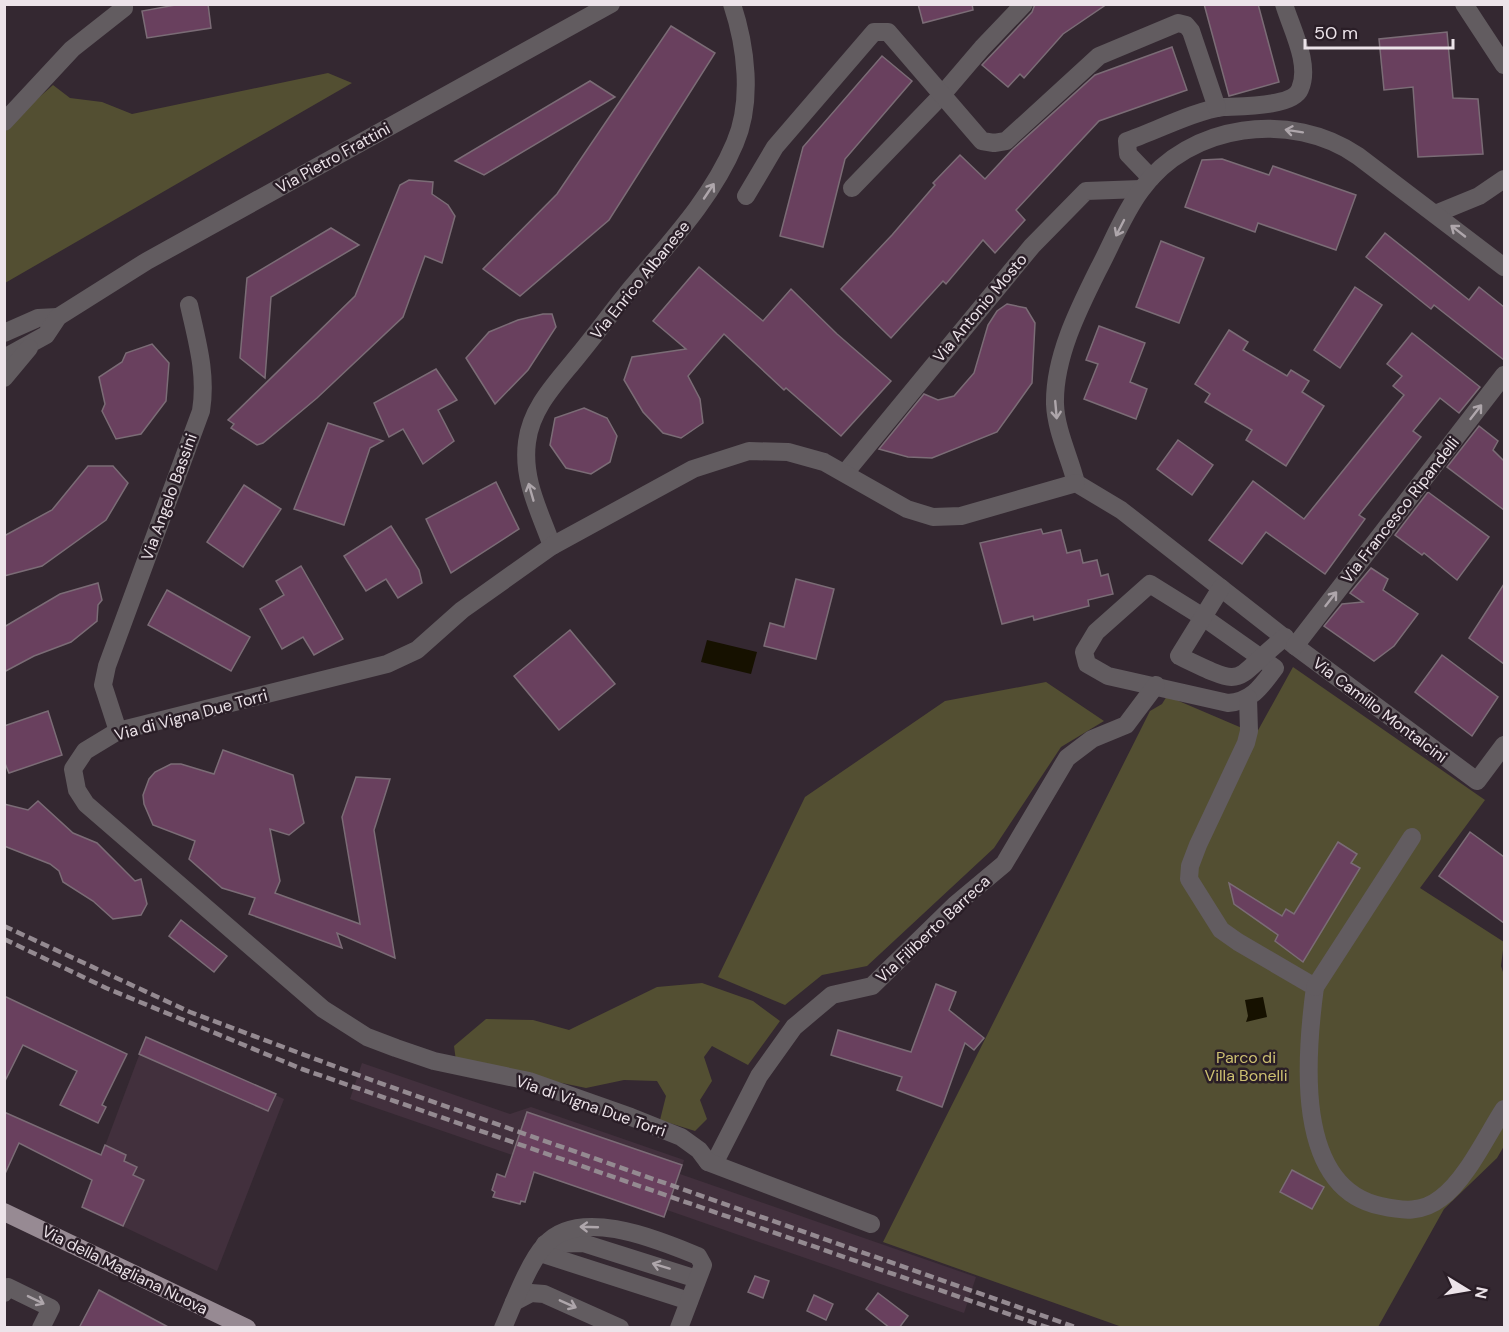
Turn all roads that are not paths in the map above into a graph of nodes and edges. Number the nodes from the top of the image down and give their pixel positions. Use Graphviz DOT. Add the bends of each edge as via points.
graph roads {
  1 [pos="124,4"];
  2 [pos="611,4"];
  3 [pos="732,4"];
  4 [pos="1024,4"];
  5 [pos="1284,4"];
  6 [pos="1464,4"];
  7 [pos="1504,66"];
  8 [pos="941,96"];
  9 [pos="1217,108"];
  10 [pos="4,122"];
  11 [pos="1504,179"];
  12 [pos="1146,184"];
  13 [pos="852,188"];
  14 [pos="746,196"];
  15 [pos="1435,214"];
  16 [pos="1504,267"];
  17 [pos="189,305"];
  18 [pos="58,317"];
  19 [pos="4,333"];
  20 [pos="33,341"];
  21 [pos="4,358"];
  22 [pos="1504,375"];
  23 [pos="4,378"];
  24 [pos="845,473"];
  25 [pos="1076,483"];
  26 [pos="552,546"];
  27 [pos="1221,588"];
  28 [pos="1203,617"];
  29 [pos="1290,641"];
  30 [pos="1261,659"];
  31 [pos="1156,685"];
  32 [pos="1248,698"];
  33 [pos="118,731"];
  34 [pos="1504,746"];
  35 [pos="1412,837"];
  36 [pos="1316,987"];
  37 [pos="1504,1109"];
  38 [pos="708,1162"];
  39 [pos="4,1212"];
  40 [pos="871,1224"];
  41 [pos="543,1248"];
  42 [pos="4,1293"];
  43 [pos="689,1301"];
  44 [pos="514,1302"];
  45 [pos="225,1323"];
  46 [pos="41,1328"];
  47 [pos="246,1328"];
  48 [pos="503,1328"];
  49 [pos="620,1328"];
  50 [pos="679,1328"];
  1 -- 10 [label="street" via="124,8 72,49"];
  2 -- 18 [label="street, Via Pietro Frattini" via="147,261"];
  26 -- 3 [label="street, Via Enrico Albanese, one-way" via="528,477 526,458 532,422 549,392 679,234 712,187 736,141 745,84 743,51"];
  4 -- 8 [label="street"];
  5 -- 9 [label="street" via="1303,64 1300,89 1277,103"];
  6 -- 7 [label="street"];
  8 -- 9 [label="street" via="982,141 1006,141 1100,56 1178,23 1191,31"];
  8 -- 13 [label="street"];
  8 -- 14 [label="street" via="888,32 874,32 775,147"];
  9 -- 12 [label="street" via="1127,141 1128,154"];
  11 -- 15 [label="street" via="1479,196"];
  15 -- 12 [label="street, one-way" via="1347,148 1314,135 1283,129 1248,129 1210,139 1188,149"];
  12 -- 24 [label="street, Via Antonio Mosto" via="1086,191 1032,246"];
  12 -- 25 [label="street, one-way" via="1089,287 1060,366 1056,413"];
  16 -- 15 [label="street, one-way"];
  17 -- 33 [label="street, Via Angelo Bassini" via="205,389 201,411 107,666 103,685"];
  18 -- 19 [label="street, Via Pietro Frattini" via="38,318"];
  18 -- 20 [label="street, Via Pietro Frattini" via="46,335"];
  20 -- 21 [label="street, Via Pietro Frattini"];
  20 -- 23 [label="street, Via Pietro Frattini"];
  29 -- 22 [label="street, Via Francesco Ripandelli, one-way"];
  24 -- 25 [label="street, Via di Vigna Due Torri" via="907,509 933,517 962,516"];
  24 -- 26 [label="street, Via di Vigna Due Torri" via="824,462 788,452 749,451 693,469"];
  25 -- 27 [label="street, Via Camillo Montalcini" via="1121,510"];
  26 -- 33 [label="street, Via di Vigna Due Torri" via="462,610 417,650 396,661"];
  27 -- 28 [label="street"];
  27 -- 29 [label="street, Via Camillo Montalcini"];
  28 -- 30 [label="street"];
  28 -- 30 [label="street" via="1179,656 1232,679 1247,673"];
  28 -- 31 [label="street" via="1150,584 1096,632 1084,652 1087,664 1108,676"];
  29 -- 30 [label="street"];
  29 -- 34 [label="street, Via Camillo Montalcini" via="1477,781"];
  30 -- 32 [label="street" via="1275,668"];
  31 -- 32 [label="street" via="1228,703"];
  31 -- 38 [label="street, Via Filiberto Barreca" via="1126,725 1092,739 1067,758 1004,864 872,986 832,995 794,1027 759,1076 717,1158"];
  32 -- 36 [label="street" via="1246,743 1198,845 1189,879 1221,930"];
  33 -- 38 [label="street, Via di Vigna Due Torri" via="77,759 73,776 86,804 323,1009 367,1037 396,1048 434,1061 529,1081 661,1129 681,1137"];
  35 -- 36 [label="street"];
  36 -- 37 [label="street" via="1310,1024 1312,1118 1327,1170 1352,1194 1370,1204 1395,1209 1413,1210 1434,1202 1457,1181"];
  38 -- 40 [label="street, Via di Vigna Due Torri"];
  39 -- 45 [label="main road, Via della Magliana Nuova"];
  41 -- 43 [label="street"];
  43 -- 41 [label="street, one-way" via="697,1279 583,1243"];
  41 -- 44 [label="street"];
  42 -- 46 [label="street, one-way" via="8,1287 51,1308"];
  43 -- 50 [label="street"];
  44 -- 48 [label="street"];
  44 -- 49 [label="street, one-way" via="531,1293 544,1294"];
  45 -- 47 [label="main road, Via della Magliana Nuova"];
}
